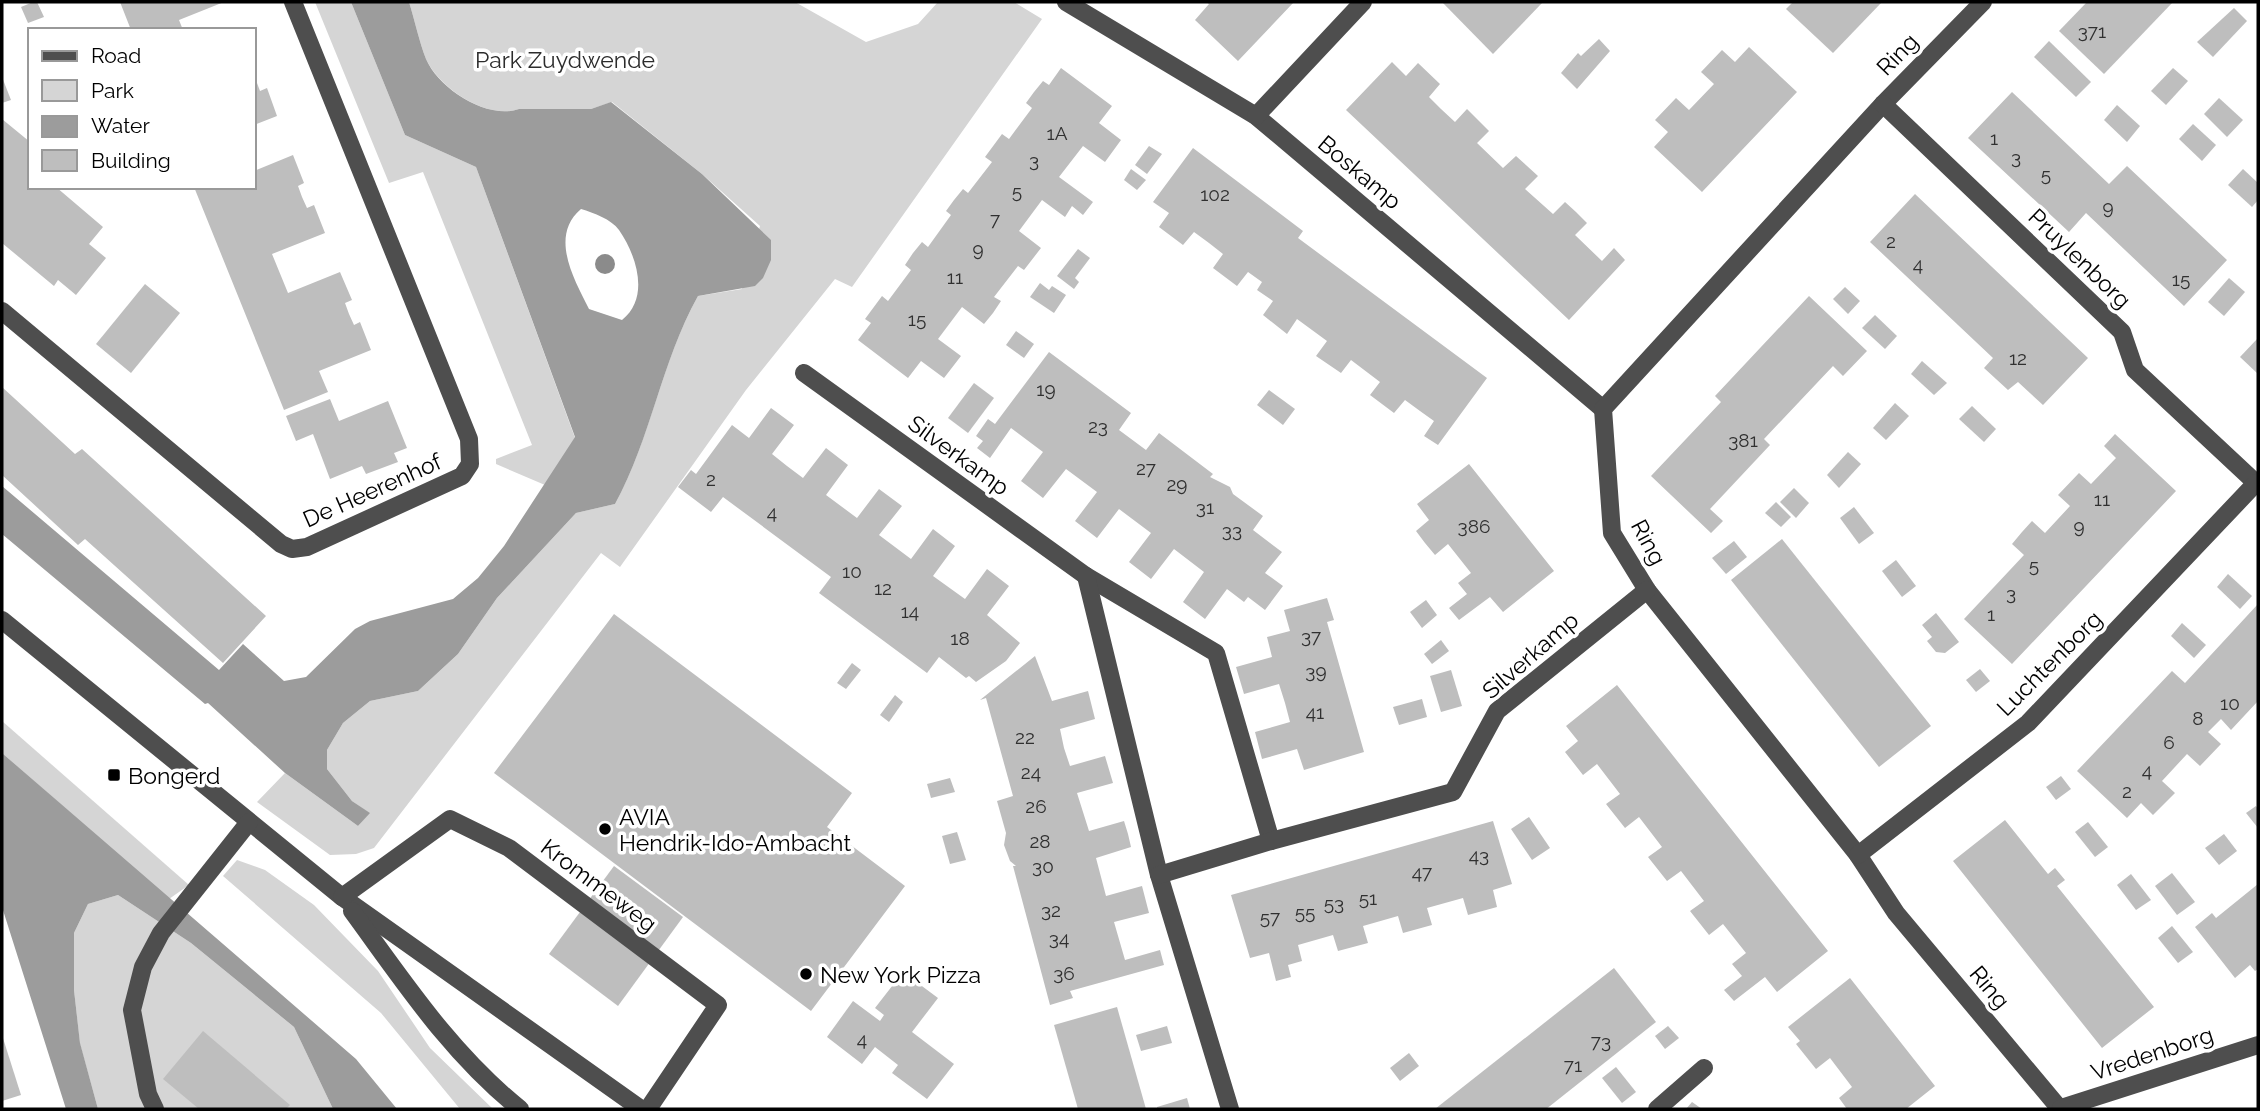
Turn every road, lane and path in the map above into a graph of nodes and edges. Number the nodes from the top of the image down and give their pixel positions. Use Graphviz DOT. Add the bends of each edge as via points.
graph roads {
  1 [pos="293,2"];
  2 [pos="1066,2"];
  3 [pos="1363,2"];
  4 [pos="1983,2"];
  5 [pos="1883,104"];
  6 [pos="1256,116"];
  7 [pos="2,311"];
  8 [pos="804,373"];
  9 [pos="1602,409"];
  10 [pos="2257,482"];
  11 [pos="1086,576"];
  12 [pos="1647,590"];
  13 [pos="2,620"];
  14 [pos="249,822"];
  15 [pos="1271,841"];
  16 [pos="1858,855"];
  17 [pos="1159,875"];
  18 [pos="342,897"];
  19 [pos="2258,1045"];
  20 [pos="1704,1068"];
  21 [pos="155,1109"];
  22 [pos="520,1109"];
  23 [pos="641,1109"];
  24 [pos="648,1109"];
  25 [pos="1230,1109"];
  26 [pos="1657,1109"];
  27 [pos="2060,1109"];
  1 -- 7 [label="street, De Heerenhof" via="469,439 470,464 462,475 307,547 292,549"];
  2 -- 6 [label="street, Boskamp"];
  3 -- 6 [label="street"];
  4 -- 5 [label="street, Ring"];
  5 -- 9 [label="street, Ring"];
  5 -- 10 [label="street, Pruylenborg" via="2122,332 2136,370"];
  6 -- 9 [label="street, Boskamp"];
  8 -- 11 [label="street, Silverkamp"];
  9 -- 12 [label="street, Ring" via="1612,533"];
  10 -- 16 [label="street, Luchtenborg" via="2028,723"];
  11 -- 15 [label="street, Silverkamp" via="1216,653"];
  11 -- 17 [label="street"];
  12 -- 15 [label="street, Silverkamp" via="1497,711 1453,792"];
  12 -- 16 [label="street, Ring"];
  13 -- 14 [label="street"];
  14 -- 18 [label="street"];
  14 -- 21 [label="street" via="161,933 142,967 132,1010"];
  15 -- 17 [label="street, Silverkamp"];
  16 -- 27 [label="street, Ring" via="1896,913"];
  17 -- 25 [label="street"];
  18 -- 22 [label="street" via="446,1039 480,1076"];
  18 -- 23 [label="street"];
  18 -- 24 [label="street, Krommeweg" via="450,819 509,849 718,1005"];
  19 -- 27 [label="street, Vredenborg"];
  20 -- 26 [label="street"];
}
